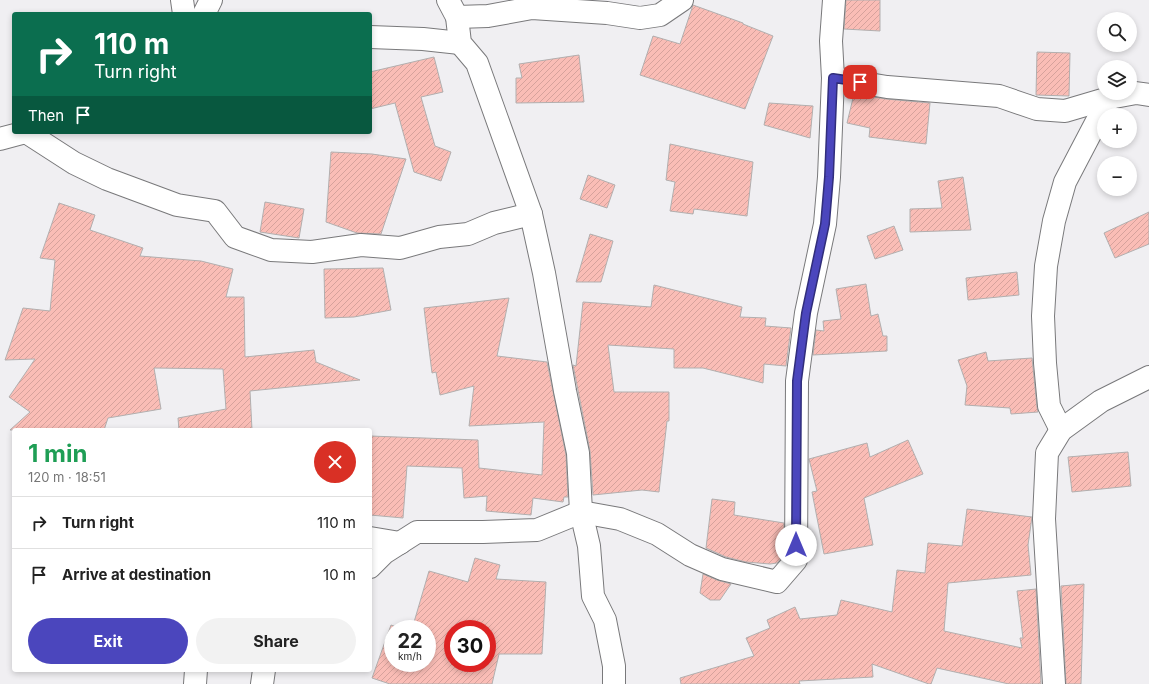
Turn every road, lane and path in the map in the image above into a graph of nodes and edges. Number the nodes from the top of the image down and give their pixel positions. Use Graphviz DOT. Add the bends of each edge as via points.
graph roads {
  1 [pos="182,0"];
  2 [pos="211,0"];
  3 [pos="682,0"];
  4 [pos="834,0"];
  5 [pos="452,8"];
  6 [pos="184,12"];
  7 [pos="205,12"];
  8 [pos="372,37"];
  9 [pos="460,43"];
  10 [pos="833,78"];
  11 [pos="1137,93"];
  12 [pos="1149,95"];
  13 [pos="1102,100"];
  14 [pos="1108,100"];
  15 [pos="19,134"];
  16 [pos="29,134"];
  17 [pos="0,139"];
  18 [pos="531,214"];
  19 [pos="1149,377"];
  20 [pos="1061,430"];
  21 [pos="581,512"];
  22 [pos="372,538"];
  23 [pos="400,543"];
  24 [pos="372,565"];
  25 [pos="196,672"];
  26 [pos="264,672"];
  27 [pos="195,684"];
  28 [pos="262,684"];
  29 [pos="614,684"];
  30 [pos="1054,684"];
  1 -- 6 [label="street"];
  2 -- 7 [label="street"];
  3 -- 5 [label="street" via="660,15 640,18 532,8 488,16"];
  4 -- 10 [label="street" via="831,41"];
  5 -- 9 [label="street"];
  8 -- 9 [label="street"];
  9 -- 18 [label="street" via="477,63"];
  10 -- 13 [label="street" via="887,87 999,96 1037,109 1065,111"];
  10 -- 21 [label="street" via="825,224 806,313 797,381 796,560 777,582 722,569 690,555 657,534 620,519"];
  11 -- 12 [label="street"];
  14 -- 20 [label="street" via="1065,182 1054,221 1046,266 1045,363 1049,406"];
  15 -- 17 [label="street"];
  16 -- 18 [label="street" via="74,163 114,182 177,205 216,211 235,237 271,250 312,252 361,245 400,248 439,237 468,234 494,223"];
  18 -- 21 [label="street" via="578,453"];
  19 -- 20 [label="street" via="1101,401"];
  20 -- 30 [label="street" via="1046,453 1044,519"];
  21 -- 23 [label="street" via="537,530 417,532"];
  21 -- 29 [label="street" via="589,546 593,596 605,620 614,666"];
  22 -- 23 [label="street"];
  23 -- 24 [label="street" via="384,553"];
  25 -- 27 [label="street"];
  26 -- 28 [label="street"];
}
